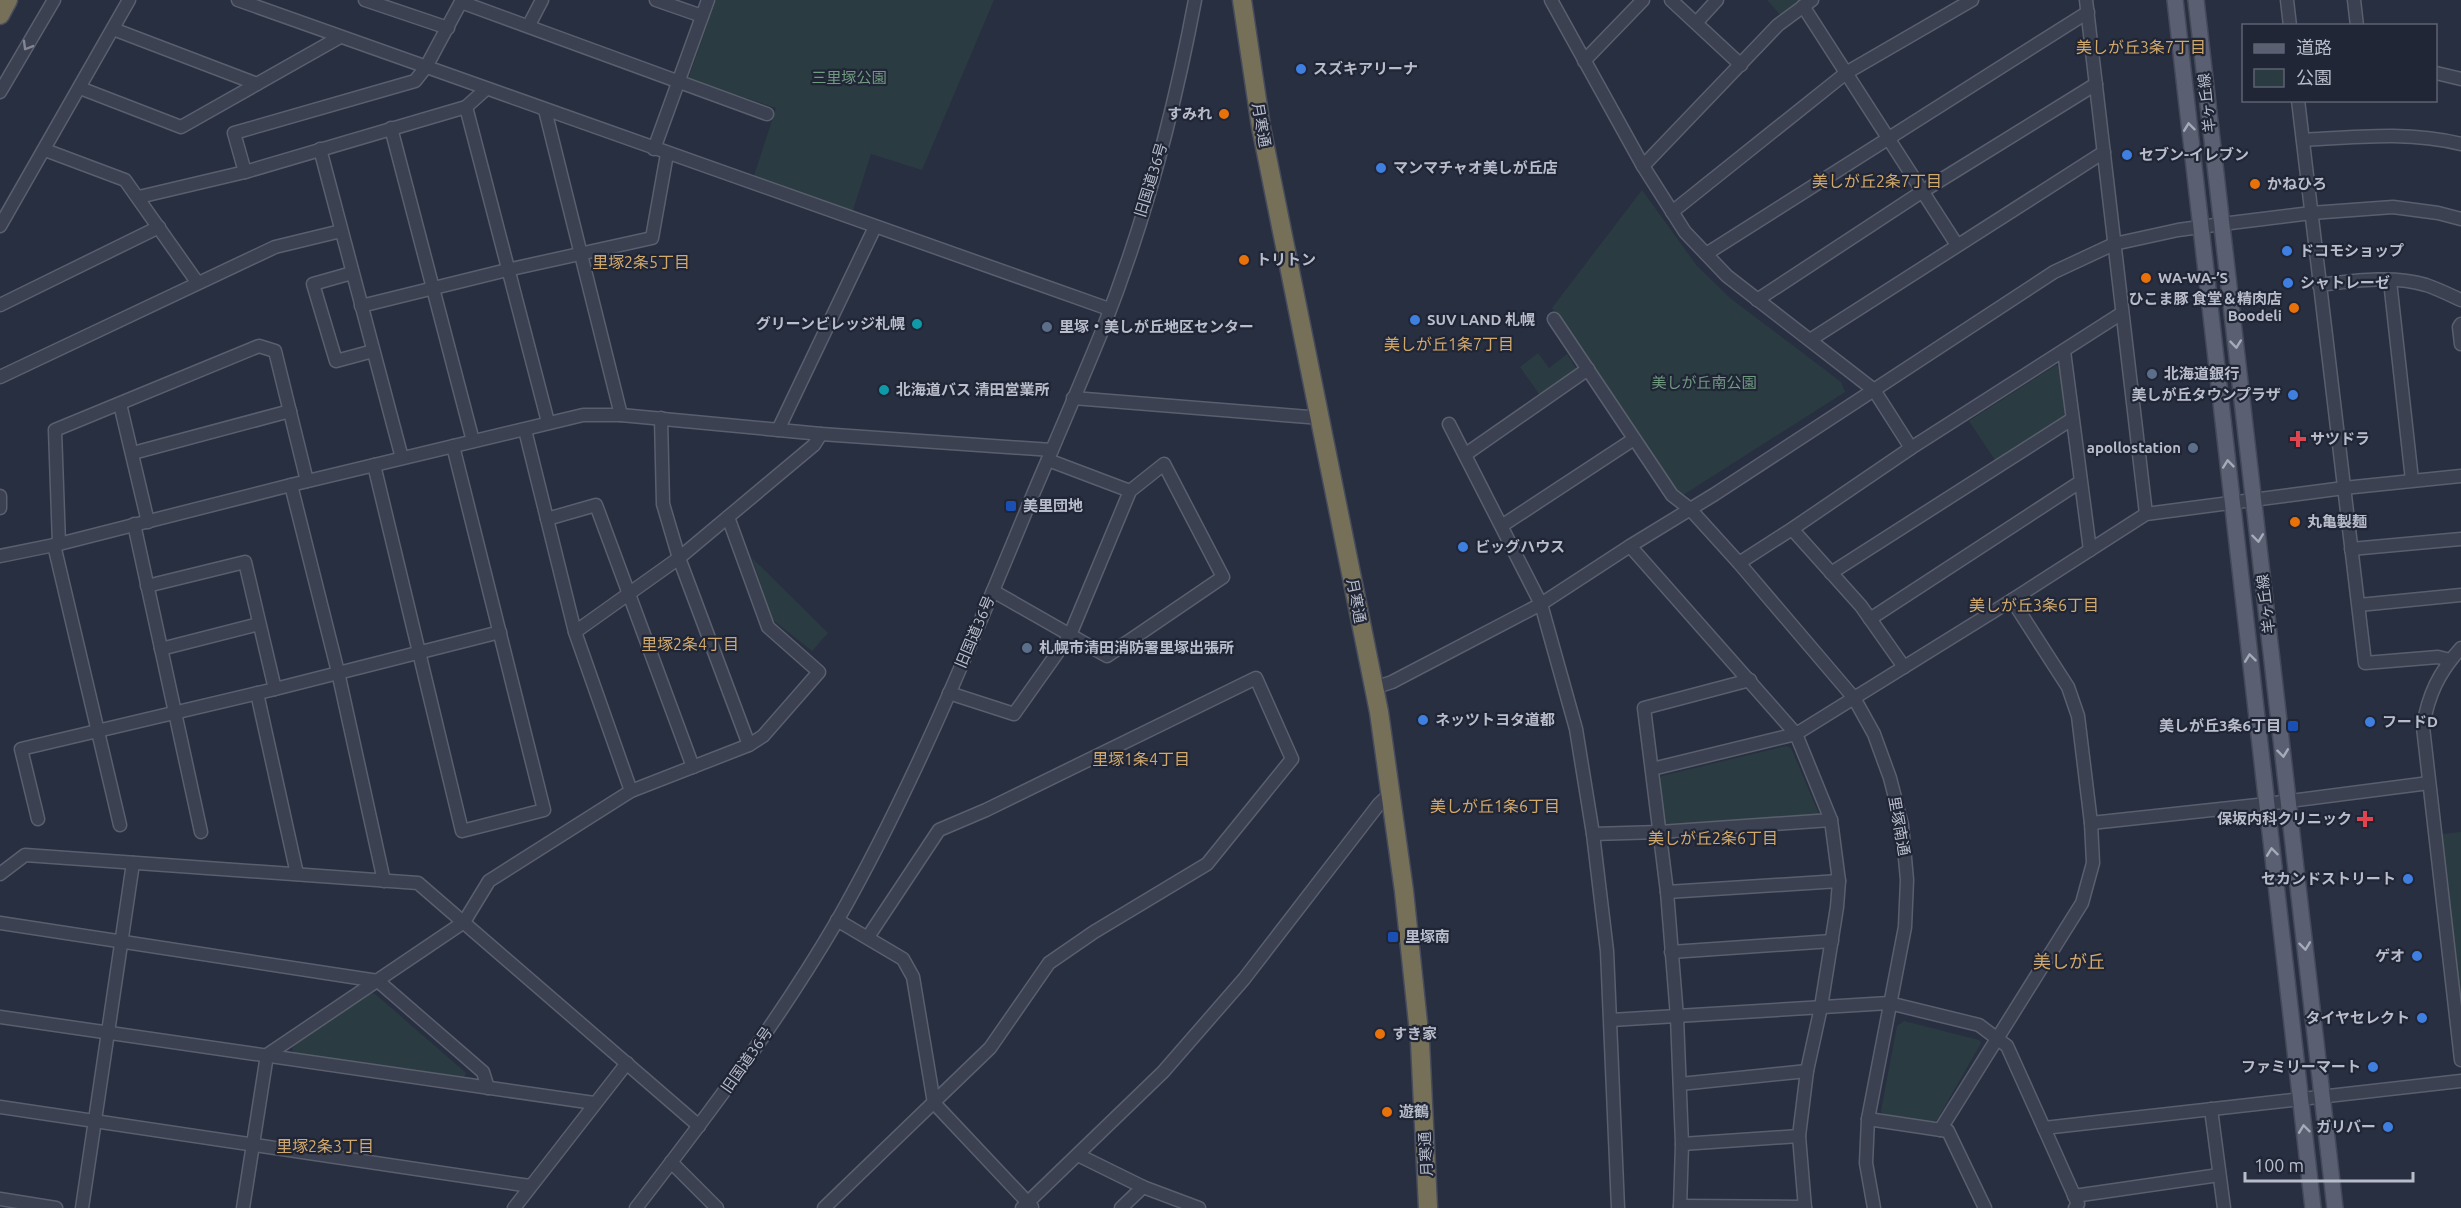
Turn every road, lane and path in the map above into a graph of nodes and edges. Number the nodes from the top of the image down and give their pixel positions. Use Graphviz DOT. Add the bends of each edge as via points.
graph roads {
  1 [pos="8,0"];
  2 [pos="54,0"];
  3 [pos="129,0"];
  4 [pos="238,0"];
  5 [pos="365,0"];
  6 [pos="542,0"];
  7 [pos="656,0"];
  8 [pos="708,0"];
  9 [pos="1195,0"];
  10 [pos="1242,0"];
  11 [pos="1643,0"];
  12 [pos="1671,0"];
  13 [pos="1717,0"];
  14 [pos="1972,0"];
  15 [pos="2175,0"];
  16 [pos="2196,0"];
  17 [pos="2287,0"];
  18 [pos="2354,0"];
  19 [pos="462,1"];
  20 [pos="1555,2"];
  21 [pos="386,3"];
  22 [pos="1808,3"];
  23 [pos="2087,6"];
  24 [pos="0,15"];
  25 [pos="702,16"];
  26 [pos="1695,23"];
  27 [pos="2290,24"];
  28 [pos="2357,24"];
  29 [pos="529,26"];
  30 [pos="448,28"];
  31 [pos="113,29"];
  32 [pos="340,37"];
  33 [pos="1584,62"];
  34 [pos="1741,65"];
  35 [pos="426,68"];
  36 [pos="1846,73"];
  37 [pos="2437,73"];
  38 [pos="2461,79"];
  39 [pos="680,81"];
  40 [pos="257,84"];
  41 [pos="2096,84"];
  42 [pos="80,88"];
  43 [pos="486,89"];
  44 [pos="0,92"];
  45 [pos="2298,102"];
  46 [pos="466,108"];
  47 [pos="545,110"];
  48 [pos="767,114"];
  49 [pos="392,128"];
  50 [pos="1888,138"];
  51 [pos="2303,140"];
  52 [pos="2461,144"];
  53 [pos="320,149"];
  54 [pos="654,149"];
  55 [pos="45,150"];
  56 [pos="2104,152"];
  57 [pos="667,154"];
  58 [pos="1642,166"];
  59 [pos="245,172"];
  60 [pos="1923,191"];
  61 [pos="139,197"];
  62 [pos="1672,212"];
  63 [pos="2311,213"];
  64 [pos="2461,219"];
  65 [pos="2222,224"];
  66 [pos="0,226"];
  67 [pos="159,227"];
  68 [pos="875,227"];
  69 [pos="2201,227"];
  70 [pos="341,231"];
  71 [pos="2114,244"];
  72 [pos="1957,245"];
  73 [pos="580,252"];
  74 [pos="1706,254"];
  75 [pos="507,270"];
  76 [pos="352,273"];
  77 [pos="2390,281"];
  78 [pos="197,282"];
  79 [pos="2319,285"];
  80 [pos="433,288"];
  81 [pos="1757,300"];
  82 [pos="2461,300"];
  83 [pos="0,305"];
  84 [pos="361,306"];
  85 [pos="1109,309"];
  86 [pos="2122,313"];
  87 [pos="1554,319"];
  88 [pos="2461,324"];
  89 [pos="1810,340"];
  90 [pos="2461,344"];
  91 [pos="373,351"];
  92 [pos="2064,351"];
  93 [pos="1588,369"];
  94 [pos="0,377"];
  95 [pos="1874,390"];
  96 [pos="1073,398"];
  97 [pos="120,404"];
  98 [pos="290,411"];
  99 [pos="621,415"];
  100 [pos="661,418"];
  101 [pos="1321,418"];
  102 [pos="2072,419"];
  103 [pos="548,422"];
  104 [pos="1449,424"];
  105 [pos="525,430"];
  106 [pos="778,430"];
  107 [pos="821,434"];
  108 [pos="1634,439"];
  109 [pos="473,441"];
  110 [pos="453,446"];
  111 [pos="1911,448"];
  112 [pos="133,453"];
  113 [pos="1466,454"];
  114 [pos="1050,455"];
  115 [pos="402,458"];
  116 [pos="374,465"];
  117 [pos="2461,476"];
  118 [pos="2412,480"];
  119 [pos="306,481"];
  120 [pos="2080,482"];
  121 [pos="291,485"];
  122 [pos="2344,488"];
  123 [pos="1130,491"];
  124 [pos="0,496"];
  125 [pos="2254,499"];
  126 [pos="2232,502"];
  127 [pos="0,508"];
  128 [pos="1690,509"];
  129 [pos="2146,514"];
  130 [pos="728,517"];
  131 [pos="547,519"];
  132 [pos="148,522"];
  133 [pos="134,524"];
  134 [pos="1503,525"];
  135 [pos="1792,530"];
  136 [pos="2461,539"];
  137 [pos="57,544"];
  138 [pos="1630,546"];
  139 [pos="2351,549"];
  140 [pos="2090,550"];
  141 [pos="0,556"];
  142 [pos="679,558"];
  143 [pos="1739,563"];
  144 [pos="1831,573"];
  145 [pos="147,586"];
  146 [pos="993,591"];
  147 [pos="628,594"];
  148 [pos="2461,595"];
  149 [pos="2012,600"];
  150 [pos="1541,604"];
  151 [pos="2359,605"];
  152 [pos="1870,619"];
  153 [pos="259,624"];
  154 [pos="500,632"];
  155 [pos="575,632"];
  156 [pos="1070,635"];
  157 [pos="2461,648"];
  158 [pos="160,650"];
  159 [pos="420,651"];
  160 [pos="2450,660"];
  161 [pos="1904,667"];
  162 [pos="338,672"];
  163 [pos="1750,680"];
  164 [pos="1374,688"];
  165 [pos="275,689"];
  166 [pos="257,693"];
  167 [pos="949,693"];
  168 [pos="1854,698"];
  169 [pos="175,712"];
  170 [pos="99,729"];
  171 [pos="1796,734"];
  172 [pos="749,745"];
  173 [pos="693,767"];
  174 [pos="1652,769"];
  175 [pos="2429,783"];
  176 [pos="631,791"];
  177 [pos="1391,793"];
  178 [pos="2288,801"];
  179 [pos="2267,804"];
  180 [pos="38,819"];
  181 [pos="1831,820"];
  182 [pos="2091,823"];
  183 [pos="120,825"];
  184 [pos="201,832"];
  185 [pos="1659,832"];
  186 [pos="1593,834"];
  187 [pos="133,863"];
  188 [pos="0,874"];
  189 [pos="297,874"];
  190 [pos="384,881"];
  191 [pos="1839,881"];
  192 [pos="1667,892"];
  193 [pos="837,920"];
  194 [pos="464,922"];
  195 [pos="0,923"];
  196 [pos="868,937"];
  197 [pos="1832,941"];
  198 [pos="122,942"];
  199 [pos="1671,952"];
  200 [pos="378,981"];
  201 [pos="1889,1003"];
  202 [pos="1821,1007"];
  203 [pos="0,1017"];
  204 [pos="1677,1017"];
  205 [pos="1611,1020"];
  206 [pos="107,1032"];
  207 [pos="1997,1037"];
  208 [pos="267,1055"];
  209 [pos="2461,1060"];
  210 [pos="627,1063"];
  211 [pos="1807,1071"];
  212 [pos="2461,1081"];
  213 [pos="1680,1084"];
  214 [pos="488,1088"];
  215 [pos="2322,1097"];
  216 [pos="2300,1099"];
  217 [pos="594,1103"];
  218 [pos="934,1103"];
  219 [pos="0,1107"];
  220 [pos="2211,1109"];
  221 [pos="1868,1119"];
  222 [pos="95,1121"];
  223 [pos="699,1126"];
  224 [pos="2044,1128"];
  225 [pos="1940,1130"];
  226 [pos="1799,1136"];
  227 [pos="1682,1144"];
  228 [pos="252,1145"];
  229 [pos="1078,1155"];
  230 [pos="671,1162"];
  231 [pos="2219,1175"];
  232 [pos="530,1186"];
  233 [pos="1143,1187"];
  234 [pos="0,1199"];
  235 [pos="2074,1202"];
  236 [pos="1028,1206"];
  237 [pos="1680,1207"];
  238 [pos="1805,1207"];
  239 [pos="56,1208"];
  240 [pos="82,1208"];
  241 [pos="243,1208"];
  242 [pos="514,1208"];
  243 [pos="636,1208"];
  244 [pos="717,1208"];
  245 [pos="824,1208"];
  246 [pos="1121,1208"];
  247 [pos="1199,1208"];
  248 [pos="1428,1208"];
  249 [pos="1618,1208"];
  250 [pos="1874,1208"];
  251 [pos="1985,1208"];
  252 [pos="2223,1208"];
  253 [pos="2313,1208"];
  254 [pos="2335,1208"];
  1 -- 24 [label="highway"];
  2 -- 44 [label="street, one-way"];
  3 -- 31 [label="street"];
  4 -- 32 [label="street"];
  5 -- 21 [label="street"];
  6 -- 29 [label="street"];
  7 -- 25 [label="street"];
  8 -- 25 [label="street"];
  9 -- 85 [label="street, 旧国道36号" via="1160,154"];
  10 -- 101 [label="highway, 月寒通" via="1261,127"];
  11 -- 33 [label="street"];
  12 -- 26 [label="street"];
  13 -- 26 [label="street"];
  14 -- 36 [label="street"];
  69 -- 15 [label="main road, 羊ヶ丘線, one-way"];
  16 -- 65 [label="main road, 羊ヶ丘線"];
  17 -- 27 [label="street"];
  18 -- 28 [label="street"];
  19 -- 29 [label="street"];
  19 -- 30 [label="street"];
  20 -- 33 [label="street"];
  21 -- 30 [label="street"];
  22 -- 34 [label="street" via="1778,25"];
  22 -- 36 [label="street"];
  23 -- 41 [label="street"];
  23 -- 50 [label="street"];
  25 -- 39 [label="street"];
  26 -- 34 [label="street"];
  29 -- 39 [label="street"];
  30 -- 35 [label="street"];
  31 -- 40 [label="street"];
  31 -- 42 [label="street"];
  32 -- 35 [label="street"];
  32 -- 40 [label="street"];
  33 -- 58 [label="street"];
  34 -- 58 [label="street"];
  35 -- 43 [label="street"];
  35 -- 59 [label="street" via="416,81 234,133"];
  36 -- 50 [label="street"];
  36 -- 62 [label="street"];
  37 -- 38 [label="street"];
  39 -- 48 [label="street"];
  39 -- 54 [label="street"];
  40 -- 42 [label="street" via="181,127"];
  41 -- 56 [label="street"];
  41 -- 60 [label="street"];
  42 -- 55 [label="street"];
  43 -- 46 [label="street"];
  43 -- 47 [label="street"];
  45 -- 51 [label="street"];
  46 -- 49 [label="street"];
  46 -- 75 [label="street"];
  47 -- 54 [label="street"];
  47 -- 73 [label="street"];
  49 -- 53 [label="street"];
  49 -- 80 [label="street"];
  50 -- 60 [label="street"];
  50 -- 74 [label="street"];
  51 -- 52 [label="street" via="2387,134 2433,137"];
  51 -- 63 [label="street"];
  53 -- 59 [label="street"];
  53 -- 70 [label="street"];
  54 -- 57 [label="street"];
  55 -- 61 [label="street" via="125,180"];
  55 -- 66 [label="street"];
  56 -- 71 [label="street"];
  56 -- 72 [label="street"];
  57 -- 68 [label="street"];
  57 -- 73 [label="street" via="652,238"];
  58 -- 62 [label="street"];
  59 -- 61 [label="street"];
  60 -- 72 [label="street"];
  60 -- 81 [label="street"];
  61 -- 67 [label="street"];
  62 -- 74 [label="street"];
  63 -- 64 [label="street" via="2393,207"];
  63 -- 65 [label="street"];
  63 -- 79 [label="street"];
  65 -- 69 [label="street"];
  65 -- 125 [label="main road, 羊ヶ丘線, one-way"];
  67 -- 78 [label="street"];
  67 -- 83 [label="street"];
  68 -- 85 [label="street"];
  68 -- 106 [label="street"];
  69 -- 71 [label="street"];
  126 -- 69 [label="main road, 羊ヶ丘線, one-way"];
  70 -- 76 [label="street"];
  70 -- 78 [label="street" via="275,247"];
  71 -- 86 [label="street"];
  71 -- 95 [label="street" via="2054,272"];
  72 -- 89 [label="street"];
  73 -- 75 [label="street"];
  73 -- 99 [label="street"];
  74 -- 81 [label="street"];
  75 -- 80 [label="street"];
  75 -- 103 [label="street"];
  76 -- 84 [label="street"];
  76 -- 91 [label="street" via="313,284 336,362"];
  77 -- 79 [label="street"];
  77 -- 82 [label="street" via="2425,285"];
  77 -- 118 [label="street"];
  78 -- 94 [label="street"];
  79 -- 122 [label="street"];
  80 -- 84 [label="street"];
  80 -- 109 [label="street"];
  81 -- 89 [label="street"];
  84 -- 91 [label="street"];
  85 -- 96 [label="street, 旧国道36号"];
  86 -- 92 [label="street"];
  86 -- 129 [label="street"];
  87 -- 93 [label="street, 里塚南通"];
  88 -- 90 [label="street"];
  89 -- 95 [label="street"];
  91 -- 115 [label="street"];
  92 -- 102 [label="street"];
  92 -- 111 [label="street"];
  93 -- 108 [label="street, 里塚南通"];
  93 -- 113 [label="street"];
  95 -- 111 [label="street"];
  95 -- 128 [label="street"];
  96 -- 101 [label="street"];
  96 -- 114 [label="street, 旧国道36号"];
  97 -- 98 [label="street" via="259,346 275,351"];
  97 -- 112 [label="street"];
  97 -- 137 [label="street" via="55,430"];
  98 -- 112 [label="street"];
  98 -- 119 [label="street"];
  99 -- 100 [label="street"];
  99 -- 103 [label="street" via="583,415"];
  100 -- 106 [label="street"];
  100 -- 142 [label="street" via="663,504"];
  101 -- 164 [label="highway, 月寒通"];
  102 -- 120 [label="street"];
  102 -- 144 [label="street"];
  103 -- 105 [label="street"];
  104 -- 113 [label="street"];
  105 -- 109 [label="street"];
  105 -- 131 [label="street"];
  106 -- 107 [label="street"];
  107 -- 114 [label="street"];
  107 -- 130 [label="street" via="814,445"];
  108 -- 128 [label="street, 里塚南通" via="1672,495"];
  108 -- 134 [label="street"];
  109 -- 110 [label="street"];
  110 -- 115 [label="street"];
  110 -- 154 [label="street"];
  111 -- 135 [label="street"];
  112 -- 132 [label="street"];
  113 -- 134 [label="street"];
  114 -- 123 [label="street"];
  114 -- 146 [label="street, 旧国道36号"];
  115 -- 116 [label="street"];
  116 -- 119 [label="street"];
  116 -- 159 [label="street"];
  117 -- 118 [label="street"];
  118 -- 122 [label="street"];
  119 -- 121 [label="street"];
  120 -- 140 [label="street"];
  120 -- 152 [label="street"];
  121 -- 132 [label="street"];
  121 -- 162 [label="street"];
  122 -- 125 [label="street"];
  122 -- 139 [label="street"];
  123 -- 156 [label="street"];
  123 -- 156 [label="street" via="1164,464 1223,577 1107,656"];
  124 -- 127 [label="street"];
  125 -- 126 [label="street"];
  125 -- 178 [label="main road, 羊ヶ丘線, one-way"];
  126 -- 129 [label="street"];
  179 -- 126 [label="main road, 羊ヶ丘線, one-way"];
  128 -- 138 [label="street"];
  128 -- 143 [label="street, 里塚南通"];
  129 -- 140 [label="street"];
  130 -- 142 [label="street"];
  130 -- 172 [label="street" via="768,627 819,672 763,736"];
  131 -- 147 [label="street" via="596,505"];
  131 -- 155 [label="street"];
  132 -- 133 [label="street"];
  133 -- 137 [label="street"];
  133 -- 145 [label="street"];
  134 -- 150 [label="street"];
  135 -- 143 [label="street"];
  135 -- 144 [label="street"];
  136 -- 139 [label="street"];
  137 -- 141 [label="street"];
  137 -- 170 [label="street"];
  138 -- 150 [label="street"];
  138 -- 163 [label="street"];
  139 -- 151 [label="street"];
  140 -- 149 [label="street"];
  142 -- 147 [label="street"];
  142 -- 172 [label="street"];
  143 -- 168 [label="street, 里塚南通"];
  144 -- 152 [label="street"];
  145 -- 153 [label="street" via="245,562"];
  145 -- 158 [label="street"];
  146 -- 156 [label="street"];
  146 -- 167 [label="street, 旧国道36号"];
  147 -- 155 [label="street"];
  147 -- 173 [label="street"];
  148 -- 151 [label="street"];
  149 -- 161 [label="street"];
  149 -- 182 [label="street" via="2068,687 2078,716"];
  150 -- 164 [label="street"];
  150 -- 186 [label="street" via="1576,729"];
  151 -- 160 [label="street" via="2365,663 2438,657"];
  152 -- 161 [label="street"];
  153 -- 158 [label="street"];
  153 -- 165 [label="street"];
  154 -- 159 [label="street"];
  154 -- 159 [label="street" via="544,810 462,831"];
  155 -- 176 [label="street"];
  156 -- 167 [label="street" via="1014,714"];
  157 -- 160 [label="street"];
  158 -- 169 [label="street"];
  159 -- 162 [label="street"];
  160 -- 175 [label="street" via="2426,704 2423,727"];
  161 -- 168 [label="street"];
  162 -- 165 [label="street"];
  162 -- 190 [label="street"];
  163 -- 171 [label="street"];
  163 -- 174 [label="street" via="1644,708"];
  164 -- 177 [label="highway, 月寒通"];
  165 -- 166 [label="street"];
  166 -- 169 [label="street"];
  166 -- 189 [label="street"];
  167 -- 193 [label="street, 旧国道36号" via="891,820"];
  168 -- 171 [label="street"];
  168 -- 201 [label="street, 里塚南通" via="1874,734 1902,825 1907,880 1905,927"];
  169 -- 170 [label="street"];
  169 -- 184 [label="street"];
  170 -- 180 [label="street" via="21,749"];
  170 -- 183 [label="street"];
  171 -- 174 [label="street"];
  171 -- 181 [label="street"];
  172 -- 173 [label="street"];
  173 -- 176 [label="street"];
  174 -- 185 [label="street"];
  175 -- 178 [label="street"];
  175 -- 209 [label="street"];
  176 -- 194 [label="street" via="489,881"];
  177 -- 229 [label="street" via="1244,980 1162,1072"];
  177 -- 248 [label="highway, 月寒通" via="1420,1042"];
  178 -- 179 [label="street"];
  178 -- 215 [label="main road, 羊ヶ丘線, one-way"];
  179 -- 182 [label="street"];
  216 -- 179 [label="main road, 羊ヶ丘線, one-way"];
  181 -- 185 [label="street"];
  181 -- 191 [label="street"];
  182 -- 207 [label="street" via="2093,863 2082,903"];
  185 -- 186 [label="street"];
  185 -- 192 [label="street"];
  186 -- 205 [label="street"];
  187 -- 188 [label="street" via="25,855"];
  187 -- 189 [label="street"];
  187 -- 198 [label="street"];
  189 -- 190 [label="street"];
  190 -- 194 [label="street" via="418,883"];
  191 -- 192 [label="street"];
  191 -- 197 [label="street"];
  192 -- 199 [label="street"];
  193 -- 196 [label="street"];
  193 -- 223 [label="street, 旧国道36号" via="777,1017"];
  194 -- 200 [label="street"];
  194 -- 210 [label="street"];
  195 -- 198 [label="street"];
  196 -- 218 [label="street" via="903,959 913,976"];
  196 -- 218 [label="street" via="939,830 1256,678 1292,759 1207,864 1049,963 990,1048"];
  197 -- 199 [label="street"];
  197 -- 202 [label="street"];
  198 -- 200 [label="street"];
  198 -- 206 [label="street"];
  199 -- 204 [label="street"];
  200 -- 208 [label="street"];
  200 -- 214 [label="street" via="483,1072"];
  201 -- 202 [label="street"];
  201 -- 207 [label="street" via="1979,1025"];
  201 -- 221 [label="street, 里塚南通"];
  202 -- 204 [label="street"];
  202 -- 211 [label="street"];
  203 -- 206 [label="street"];
  204 -- 205 [label="street"];
  204 -- 213 [label="street"];
  205 -- 249 [label="street"];
  206 -- 208 [label="street"];
  206 -- 222 [label="street"];
  207 -- 224 [label="street" via="2007,1046"];
  207 -- 225 [label="street"];
  208 -- 214 [label="street"];
  208 -- 228 [label="street"];
  210 -- 217 [label="street"];
  210 -- 223 [label="street"];
  211 -- 213 [label="street"];
  211 -- 226 [label="street"];
  212 -- 215 [label="street"];
  213 -- 227 [label="street"];
  214 -- 217 [label="street"];
  215 -- 216 [label="street"];
  215 -- 254 [label="main road, 羊ヶ丘線"];
  216 -- 220 [label="street"];
  253 -- 216 [label="main road, 羊ヶ丘線, one-way"];
  217 -- 232 [label="street"];
  218 -- 236 [label="street"];
  218 -- 245 [label="street"];
  219 -- 222 [label="street"];
  220 -- 224 [label="street"];
  220 -- 231 [label="street"];
  221 -- 225 [label="street"];
  221 -- 250 [label="street, 里塚南通" via="1866,1163"];
  222 -- 228 [label="street"];
  222 -- 240 [label="street"];
  223 -- 230 [label="street, 旧国道36号"];
  224 -- 235 [label="street"];
  225 -- 251 [label="street" via="1948,1131"];
  226 -- 227 [label="street"];
  226 -- 238 [label="street"];
  227 -- 237 [label="street"];
  228 -- 232 [label="street"];
  228 -- 241 [label="street"];
  229 -- 233 [label="street"];
  229 -- 236 [label="street"];
  230 -- 243 [label="street, 旧国道36号"];
  230 -- 244 [label="street"];
  231 -- 235 [label="street"];
  231 -- 252 [label="street"];
  232 -- 242 [label="street"];
  233 -- 246 [label="street"];
  233 -- 247 [label="street"];
  234 -- 239 [label="street"];
  237 -- 238 [label="street"];
}
